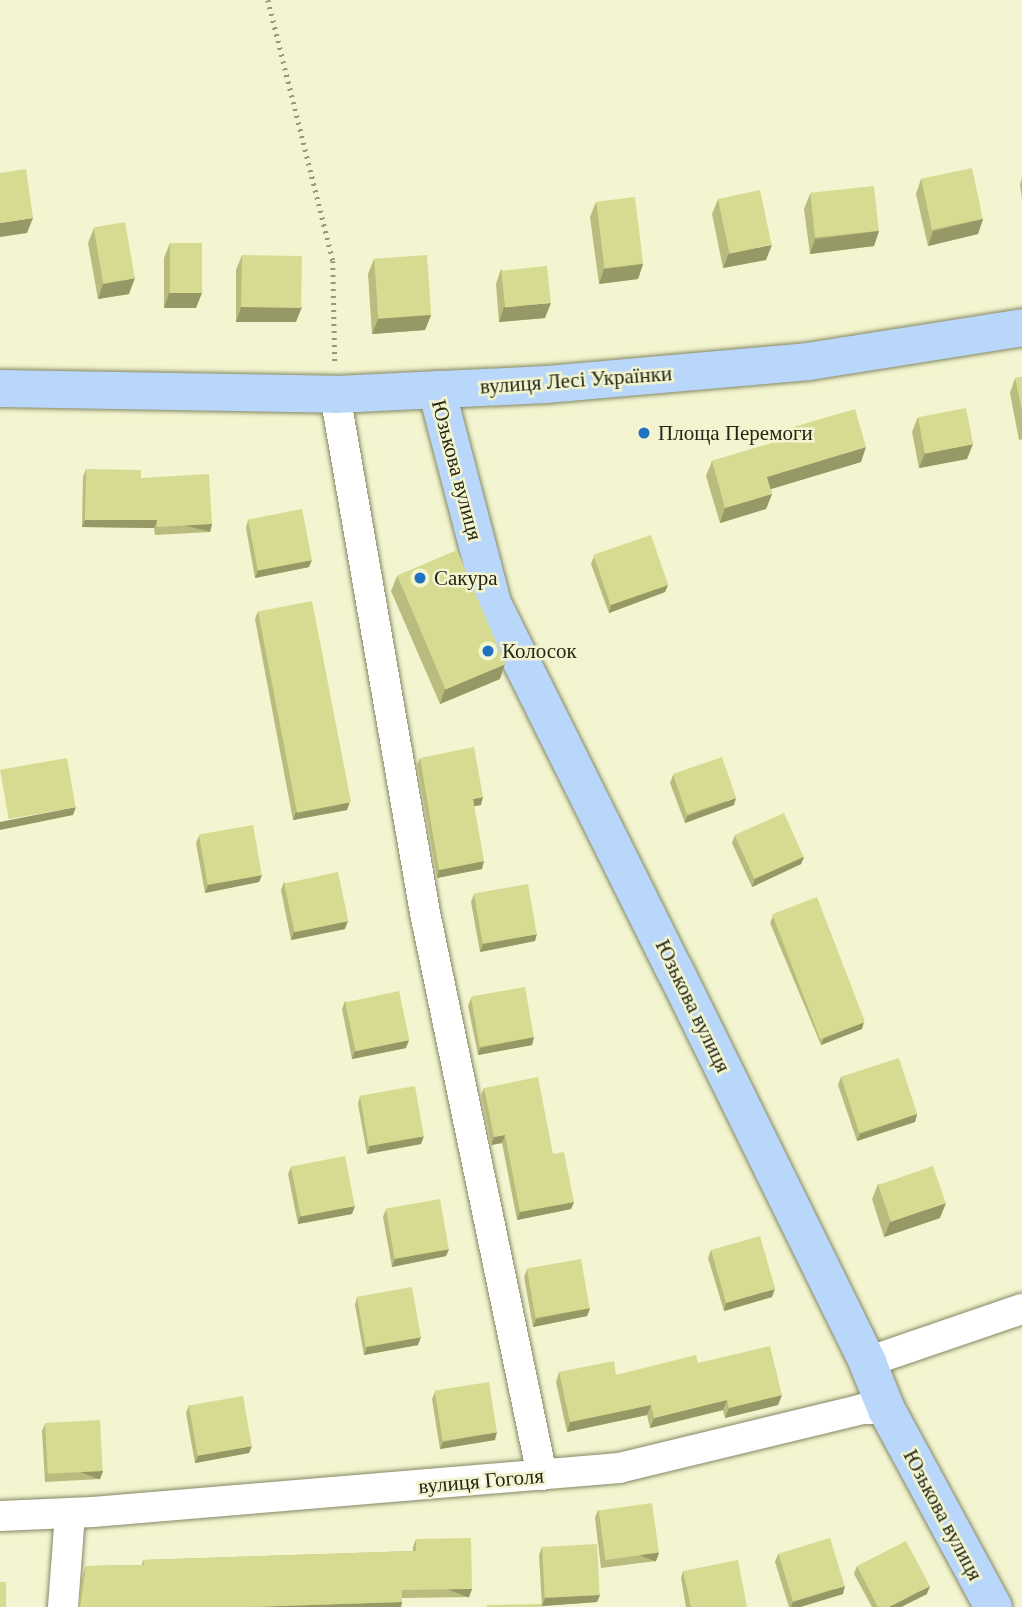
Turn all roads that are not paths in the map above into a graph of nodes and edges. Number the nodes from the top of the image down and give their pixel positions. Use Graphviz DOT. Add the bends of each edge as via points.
graph roads {
  1 [pos="1022,327"];
  2 [pos="0,388"];
  3 [pos="436,389"];
  4 [pos="335,394"];
  5 [pos="1022,1309"];
  6 [pos="867,1362"];
  7 [pos="886,1409"];
  8 [pos="542,1475"];
  9 [pos="69,1513"];
  10 [pos="0,1516"];
  11 [pos="63,1607"];
  12 [pos="993,1607"];
  1 -- 3 [label="main road, вулиця Лесі Українки" via="808,361"];
  2 -- 4 [label="main road, вулиця Лесі Українки"];
  3 -- 4 [label="main road, вулиця Лесі Українки"];
  3 -- 6 [label="main road, Юзькова вулиця" via="492,603"];
  4 -- 8 [label="street" via="425,913"];
  5 -- 6 [label="street"];
  6 -- 7 [label="main road, Юзькова вулиця"];
  7 -- 8 [label="street, вулиця Гоголя" via="862,1409 619,1468"];
  7 -- 12 [label="main road, Юзькова вулиця"];
  8 -- 9 [label="street, вулиця Гоголя"];
  9 -- 10 [label="street, вулиця Гоголя"];
  9 -- 11 [label="street"];
}
